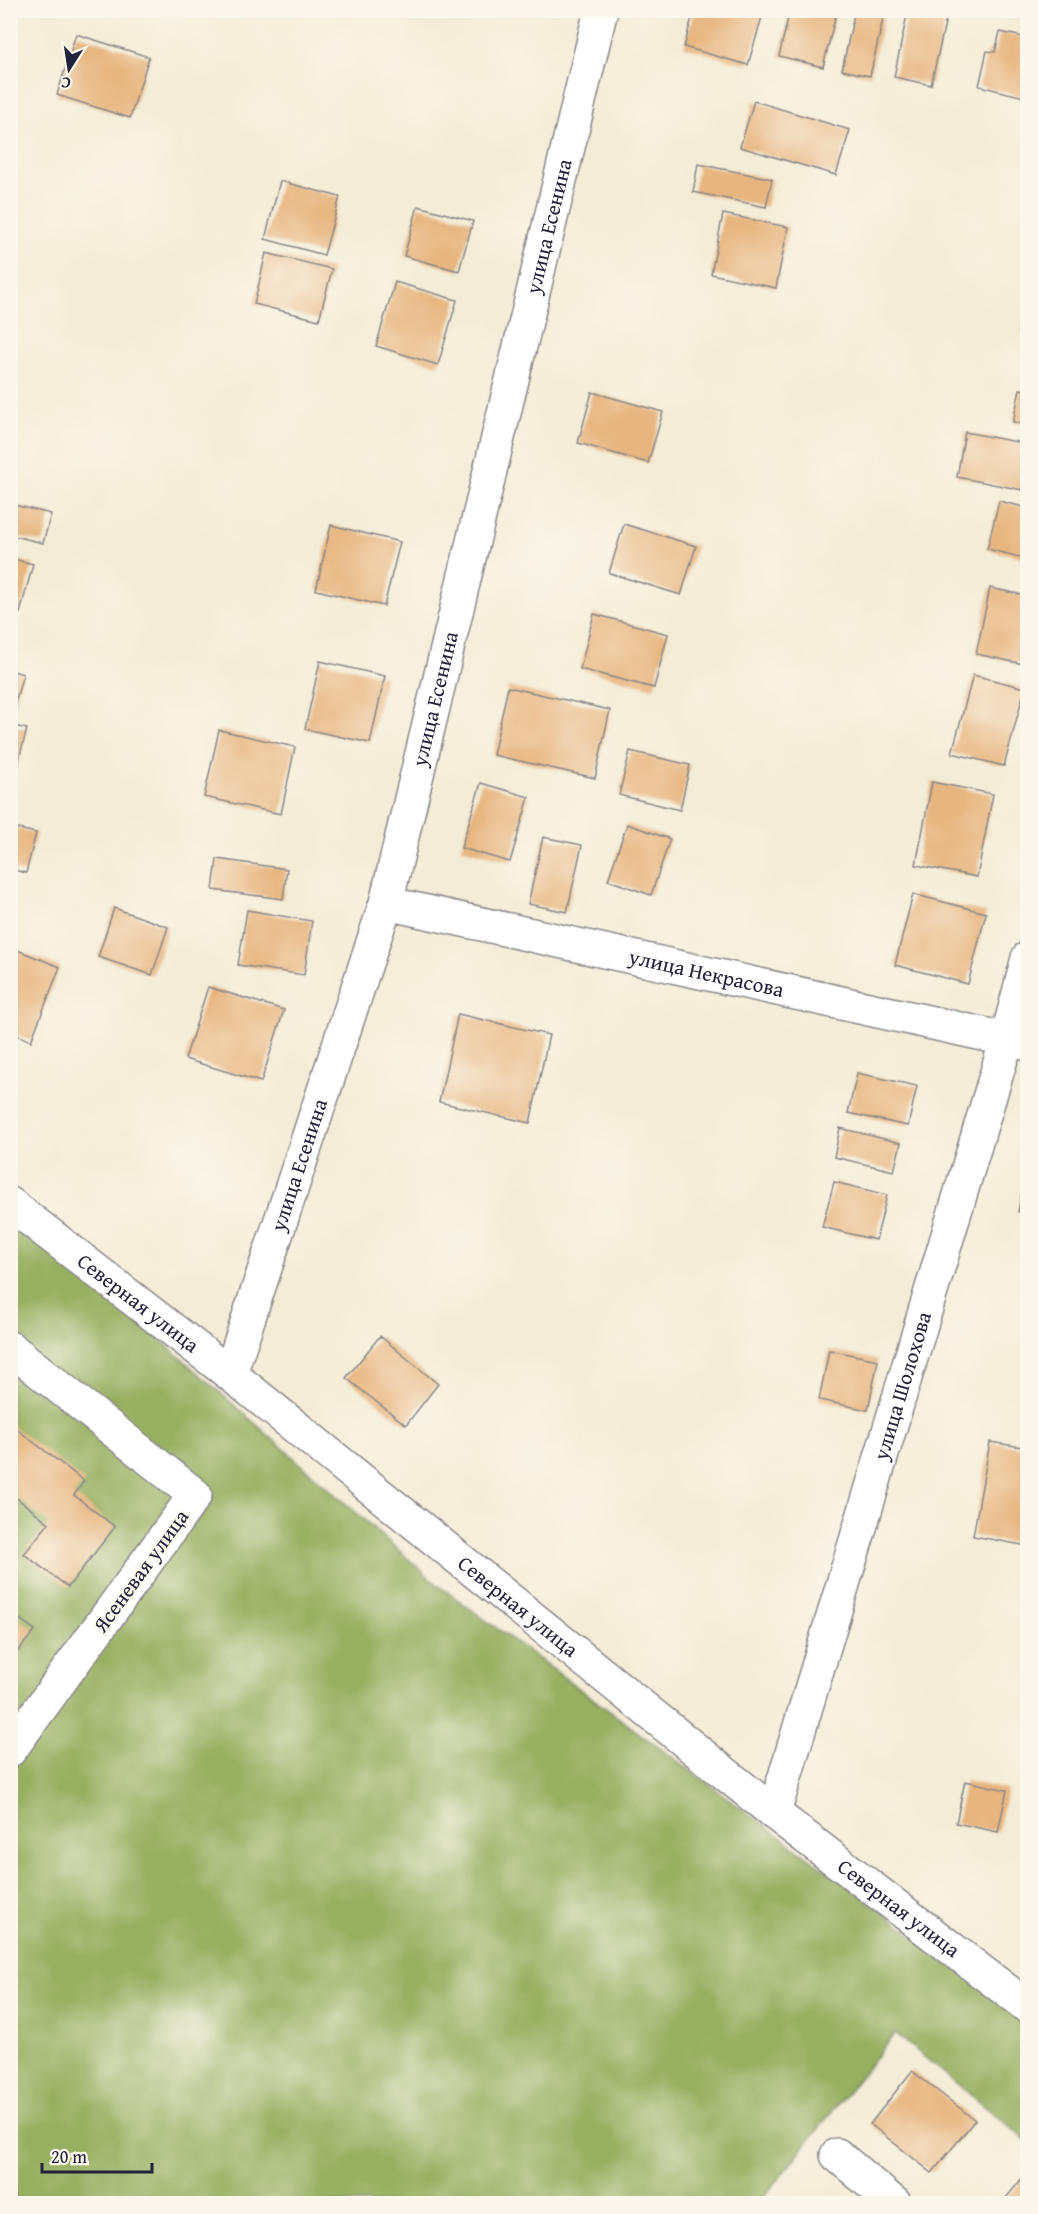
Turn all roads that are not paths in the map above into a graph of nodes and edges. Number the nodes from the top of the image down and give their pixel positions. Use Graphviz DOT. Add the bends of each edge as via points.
graph roads {
  1 [pos="601,10"];
  2 [pos="386,903"];
  3 [pos="1028,958"];
  4 [pos="1017,1041"];
  5 [pos="10,1204"];
  6 [pos="10,1348"];
  7 [pos="230,1374"];
  8 [pos="10,1750"];
  9 [pos="774,1813"];
  10 [pos="1028,2007"];
  11 [pos="837,2155"];
  12 [pos="895,2204"];
  1 -- 2 [label="street, улица Есенина"];
  2 -- 4 [label="street, улица Некрасова"];
  2 -- 7 [label="street, улица Есенина"];
  3 -- 4 [label="street, улица Шолохова"];
  4 -- 9 [label="street, улица Шолохова"];
  5 -- 7 [label="street, Северная улица"];
  6 -- 8 [label="street, Ясеневая улица" via="195,1495"];
  7 -- 9 [label="street, Северная улица"];
  9 -- 10 [label="street, Северная улица"];
  11 -- 12 [label="street"];
}
